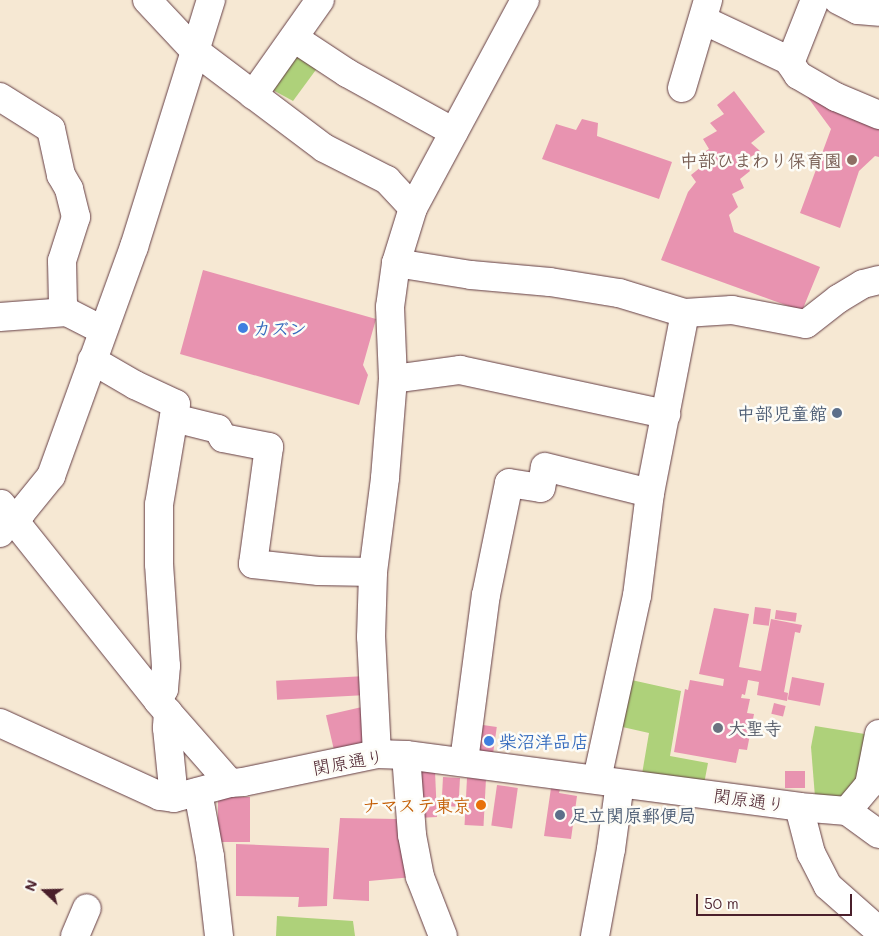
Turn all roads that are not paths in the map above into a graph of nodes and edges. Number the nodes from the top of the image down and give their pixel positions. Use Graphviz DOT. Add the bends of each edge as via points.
graph roads {
  1 [pos="147,0"];
  2 [pos="211,0"];
  3 [pos="320,0"];
  4 [pos="525,0"];
  5 [pos="815,0"];
  6 [pos="838,0"];
  7 [pos="706,10"];
  8 [pos="879,11"];
  9 [pos="294,38"];
  10 [pos="194,50"];
  11 [pos="790,63"];
  12 [pos="682,88"];
  13 [pos="253,95"];
  14 [pos="0,97"];
  15 [pos="879,115"];
  16 [pos="454,132"];
  17 [pos="413,208"];
  18 [pos="396,263"];
  19 [pos="879,280"];
  20 [pos="67,312"];
  21 [pos="685,313"];
  22 [pos="0,317"];
  23 [pos="102,330"];
  24 [pos="92,360"];
  25 [pos="393,379"];
  26 [pos="666,414"];
  27 [pos="174,418"];
  28 [pos="650,493"];
  29 [pos="3,518"];
  30 [pos="373,572"];
  31 [pos="163,706"];
  32 [pos="0,723"];
  33 [pos="879,734"];
  34 [pos="378,754"];
  35 [pos="406,755"];
  36 [pos="464,761"];
  37 [pos="230,783"];
  38 [pos="608,784"];
  39 [pos="186,795"];
  40 [pos="800,807"];
  41 [pos="847,811"];
  42 [pos="879,834"];
  43 [pos="87,908"];
  44 [pos="879,931"];
  45 [pos="75,936"];
  46 [pos="218,936"];
  47 [pos="443,936"];
  48 [pos="595,936"];
  1 -- 10 [label="street"];
  2 -- 10 [label="street"];
  3 -- 9 [label="street"];
  4 -- 16 [label="street"];
  5 -- 11 [label="street"];
  6 -- 8 [label="street" via="858,10"];
  7 -- 11 [label="street"];
  7 -- 12 [label="street"];
  9 -- 13 [label="street"];
  9 -- 16 [label="street" via="346,73"];
  10 -- 13 [label="street"];
  10 -- 23 [label="street" via="134,247"];
  11 -- 15 [label="street" via="806,80"];
  13 -- 17 [label="street" via="324,148 387,180"];
  14 -- 20 [label="street" via="51,129 61,175 69,189 76,217 62,261 63,305"];
  16 -- 17 [label="street"];
  17 -- 18 [label="street"];
  18 -- 21 [label="street" via="619,293"];
  18 -- 25 [label="street" via="390,307"];
  19 -- 21 [label="street" via="863,284 838,299 806,324 732,310"];
  20 -- 22 [label="street"];
  20 -- 23 [label="street"];
  21 -- 26 [label="street"];
  23 -- 24 [label="street"];
  24 -- 27 [label="street" via="176,404"];
  24 -- 29 [label="street" via="50,476 22,513"];
  25 -- 26 [label="street" via="460,370"];
  25 -- 30 [label="street"];
  26 -- 28 [label="street"];
  27 -- 30 [label="street" via="218,429 223,438 269,447 253,564 319,571"];
  27 -- 31 [label="street" via="159,505 159,564 166,666"];
  28 -- 36 [label="street" via="545,467 541,488 509,483 486,595"];
  28 -- 38 [label="street"];
  29 -- 31 [label="street"];
  30 -- 34 [label="street" via="370,637"];
  31 -- 37 [label="street"];
  31 -- 39 [label="street"];
  32 -- 39 [label="street" via="160,796"];
  33 -- 41 [label="street" via="868,785"];
  34 -- 35 [label="street, 関原通り"];
  34 -- 37 [label="street, 関原通り"];
  35 -- 36 [label="street, 関原通り"];
  35 -- 47 [label="street" via="412,835 420,877"];
  36 -- 38 [label="street, 関原通り"];
  37 -- 39 [label="street, 関原通り"];
  38 -- 40 [label="street, 関原通り"];
  38 -- 48 [label="street" via="611,848"];
  39 -- 46 [label="street" via="210,857"];
  40 -- 41 [label="street, 関原通り"];
  40 -- 44 [label="street" via="810,853 828,886"];
  41 -- 42 [label="street"];
  43 -- 45 [label="street"];
}
